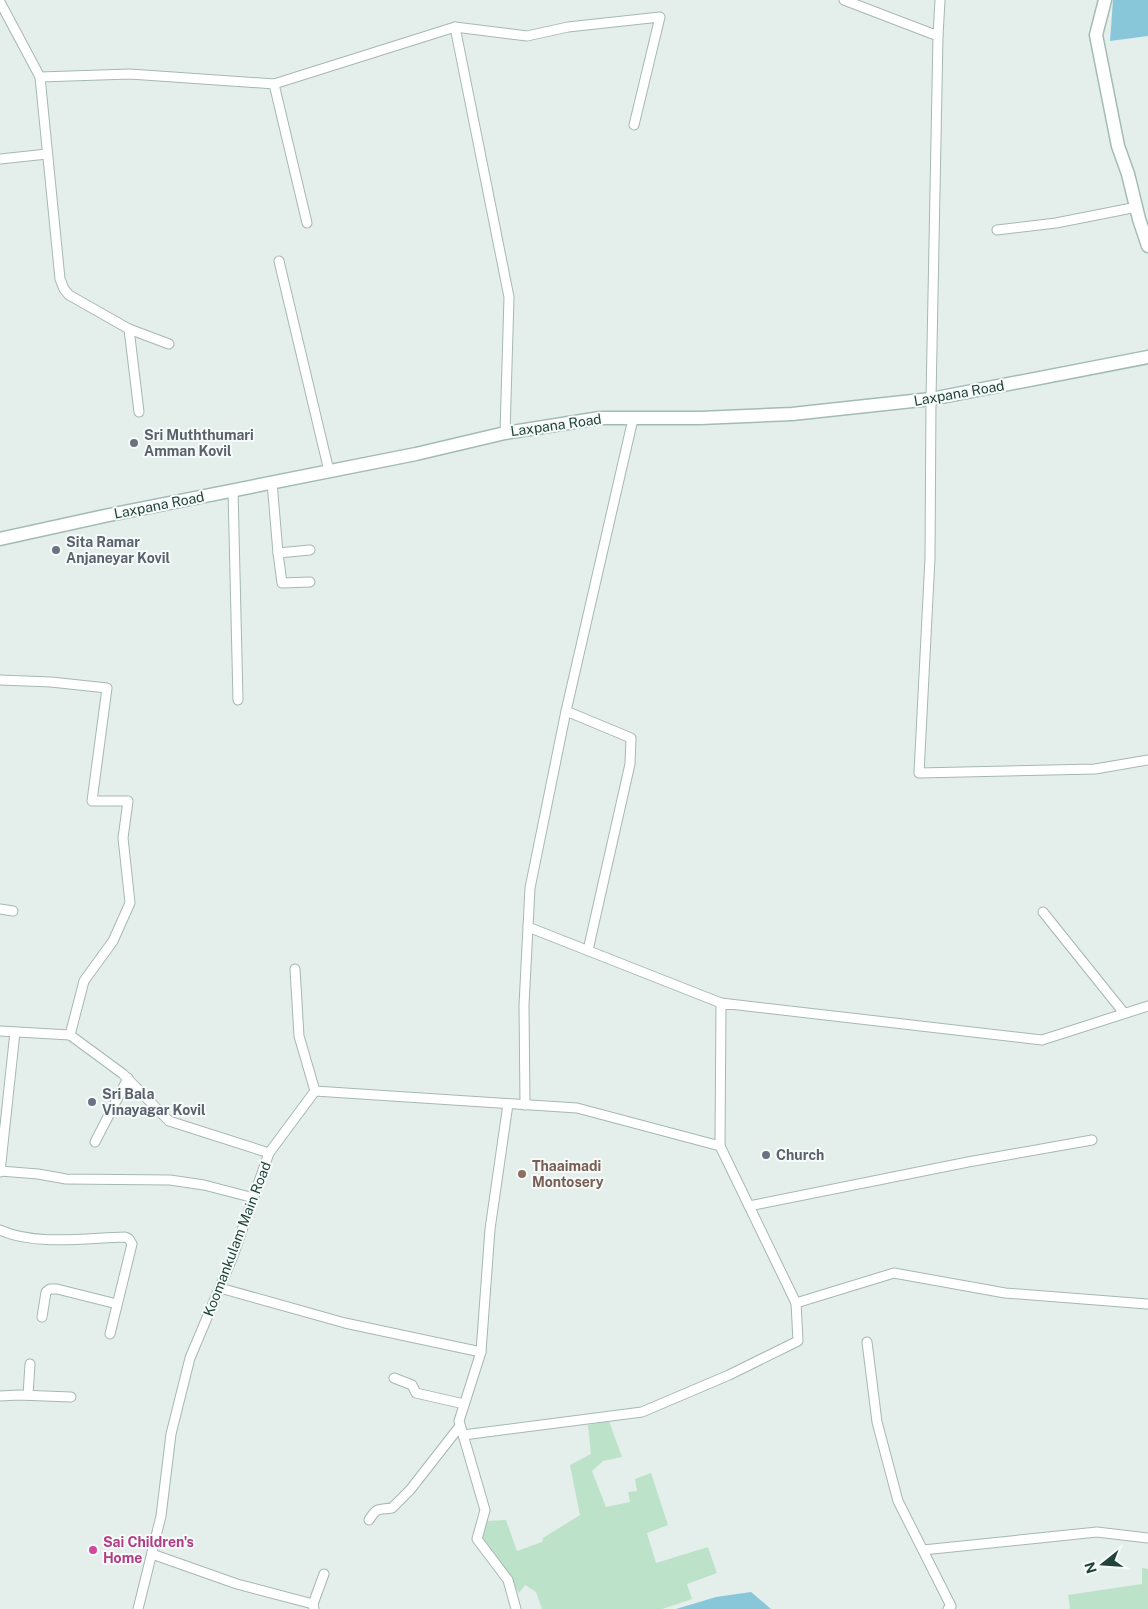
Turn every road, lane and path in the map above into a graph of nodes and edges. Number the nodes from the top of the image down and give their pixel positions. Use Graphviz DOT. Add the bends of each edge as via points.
graph roads {
  1 [pos="844,0"];
  2 [pos="940,0"];
  3 [pos="1105,0"];
  4 [pos="0,2"];
  5 [pos="455,27"];
  6 [pos="938,36"];
  7 [pos="40,77"];
  8 [pos="274,84"];
  9 [pos="634,125"];
  10 [pos="47,154"];
  11 [pos="0,160"];
  12 [pos="1137,207"];
  13 [pos="307,223"];
  14 [pos="997,230"];
  15 [pos="1148,246"];
  16 [pos="279,262"];
  17 [pos="129,329"];
  18 [pos="169,344"];
  19 [pos="1148,357"];
  20 [pos="931,399"];
  21 [pos="139,412"];
  22 [pos="633,419"];
  23 [pos="504,433"];
  24 [pos="329,471"];
  25 [pos="272,482"];
  26 [pos="233,490"];
  27 [pos="0,538"];
  28 [pos="310,550"];
  29 [pos="278,553"];
  30 [pos="310,582"];
  31 [pos="0,680"];
  32 [pos="238,700"];
  33 [pos="566,711"];
  34 [pos="1148,760"];
  35 [pos="0,909"];
  36 [pos="13,912"];
  37 [pos="1043,912"];
  38 [pos="528,927"];
  39 [pos="588,950"];
  40 [pos="295,969"];
  41 [pos="721,1003"];
  42 [pos="1148,1006"];
  43 [pos="1124,1013"];
  44 [pos="0,1031"];
  45 [pos="15,1032"];
  46 [pos="70,1036"];
  47 [pos="128,1078"];
  48 [pos="315,1091"];
  49 [pos="508,1104"];
  50 [pos="525,1105"];
  51 [pos="2,1128"];
  52 [pos="1092,1140"];
  53 [pos="95,1142"];
  54 [pos="720,1146"];
  55 [pos="269,1153"];
  56 [pos="0,1171"];
  57 [pos="254,1198"];
  58 [pos="749,1206"];
  59 [pos="0,1230"];
  60 [pos="220,1288"];
  61 [pos="796,1303"];
  62 [pos="117,1304"];
  63 [pos="1147,1304"];
  64 [pos="42,1317"];
  65 [pos="110,1334"];
  66 [pos="867,1342"];
  67 [pos="481,1352"];
  68 [pos="30,1364"];
  69 [pos="394,1378"];
  70 [pos="28,1395"];
  71 [pos="0,1396"];
  72 [pos="70,1398"];
  73 [pos="464,1404"];
  74 [pos="462,1431"];
  75 [pos="369,1520"];
  76 [pos="1148,1538"];
  77 [pos="923,1550"];
  78 [pos="152,1554"];
  79 [pos="324,1574"];
  80 [pos="314,1607"];
  81 [pos="138,1609"];
  82 [pos="516,1609"];
  83 [pos="948,1609"];
  1 -- 6 [label="street"];
  2 -- 6 [label="street"];
  3 -- 12 [label="street" via="1096,35 1118,146"];
  4 -- 7 [label="street"];
  5 -- 8 [label="street"];
  5 -- 9 [label="street" via="527,36 568,26 660,17"];
  5 -- 23 [label="street" via="509,297"];
  6 -- 20 [label="street"];
  7 -- 8 [label="street" via="130,74"];
  7 -- 10 [label="street"];
  8 -- 13 [label="street"];
  10 -- 11 [label="street"];
  10 -- 17 [label="street" via="60,279 64,289"];
  12 -- 14 [label="street" via="1056,223"];
  12 -- 15 [label="street"];
  16 -- 24 [label="street"];
  17 -- 18 [label="street"];
  17 -- 21 [label="street"];
  19 -- 20 [label="street, Laxpana Road"];
  20 -- 22 [label="street, Laxpana Road" via="792,414"];
  20 -- 34 [label="street" via="930,558 919,773 1095,769"];
  22 -- 23 [label="street, Laxpana Road" via="600,418"];
  22 -- 33 [label="street"];
  23 -- 24 [label="street, Laxpana Road"];
  24 -- 25 [label="street, Laxpana Road"];
  25 -- 26 [label="street, Laxpana Road"];
  25 -- 29 [label="street"];
  26 -- 27 [label="street, Laxpana Road"];
  26 -- 32 [label="street"];
  28 -- 29 [label="street"];
  29 -- 30 [label="street" via="282,583"];
  31 -- 46 [label="street" via="107,688 92,801 128,801 123,838 130,903 113,941 84,981"];
  33 -- 38 [label="street" via="530,888"];
  33 -- 39 [label="street" via="631,738 630,764"];
  35 -- 36 [label="street"];
  37 -- 43 [label="street"];
  38 -- 39 [label="street"];
  38 -- 50 [label="street" via="524,1005"];
  39 -- 41 [label="street"];
  40 -- 48 [label="street" via="298,1036"];
  41 -- 43 [label="street" via="1042,1040"];
  41 -- 54 [label="street"];
  42 -- 43 [label="street"];
  44 -- 45 [label="street"];
  45 -- 46 [label="street"];
  45 -- 51 [label="street"];
  46 -- 47 [label="street, Koomankulam Main Road"];
  47 -- 53 [label="street"];
  47 -- 55 [label="street, Koomankulam Main Road" via="169,1121"];
  48 -- 49 [label="street"];
  48 -- 55 [label="street"];
  49 -- 50 [label="street"];
  49 -- 67 [label="street" via="490,1229"];
  50 -- 54 [label="street" via="577,1108"];
  51 -- 56 [label="street"];
  52 -- 58 [label="street"];
  54 -- 58 [label="street"];
  55 -- 57 [label="street, Koomankulam Main Road"];
  56 -- 57 [label="street" via="66,1179 170,1180"];
  57 -- 60 [label="street, Koomankulam Main Road"];
  58 -- 61 [label="street"];
  59 -- 62 [label="street" via="13,1236 39,1240 130,1239 132,1244"];
  60 -- 67 [label="street" via="345,1323"];
  60 -- 78 [label="street, Koomankulam Main Road" via="190,1358 171,1434 161,1516"];
  61 -- 63 [label="street" via="894,1273 1005,1293"];
  61 -- 74 [label="street" via="798,1341 642,1412"];
  62 -- 64 [label="street" via="50,1289 46,1292"];
  62 -- 65 [label="street"];
  66 -- 77 [label="street" via="877,1422 898,1501"];
  67 -- 73 [label="street"];
  68 -- 70 [label="street"];
  69 -- 73 [label="street" via="412,1385 416,1394"];
  70 -- 71 [label="street"];
  70 -- 72 [label="street"];
  73 -- 74 [label="street" via="459,1421"];
  74 -- 75 [label="street" via="392,1508 379,1508"];
  74 -- 82 [label="street" via="485,1510 477,1539 508,1580"];
  76 -- 77 [label="street" via="1097,1532"];
  77 -- 83 [label="street" via="951,1606"];
  78 -- 80 [label="street"];
  78 -- 81 [label="street, Koomankulam Main Road"];
  79 -- 80 [label="street"];
}
